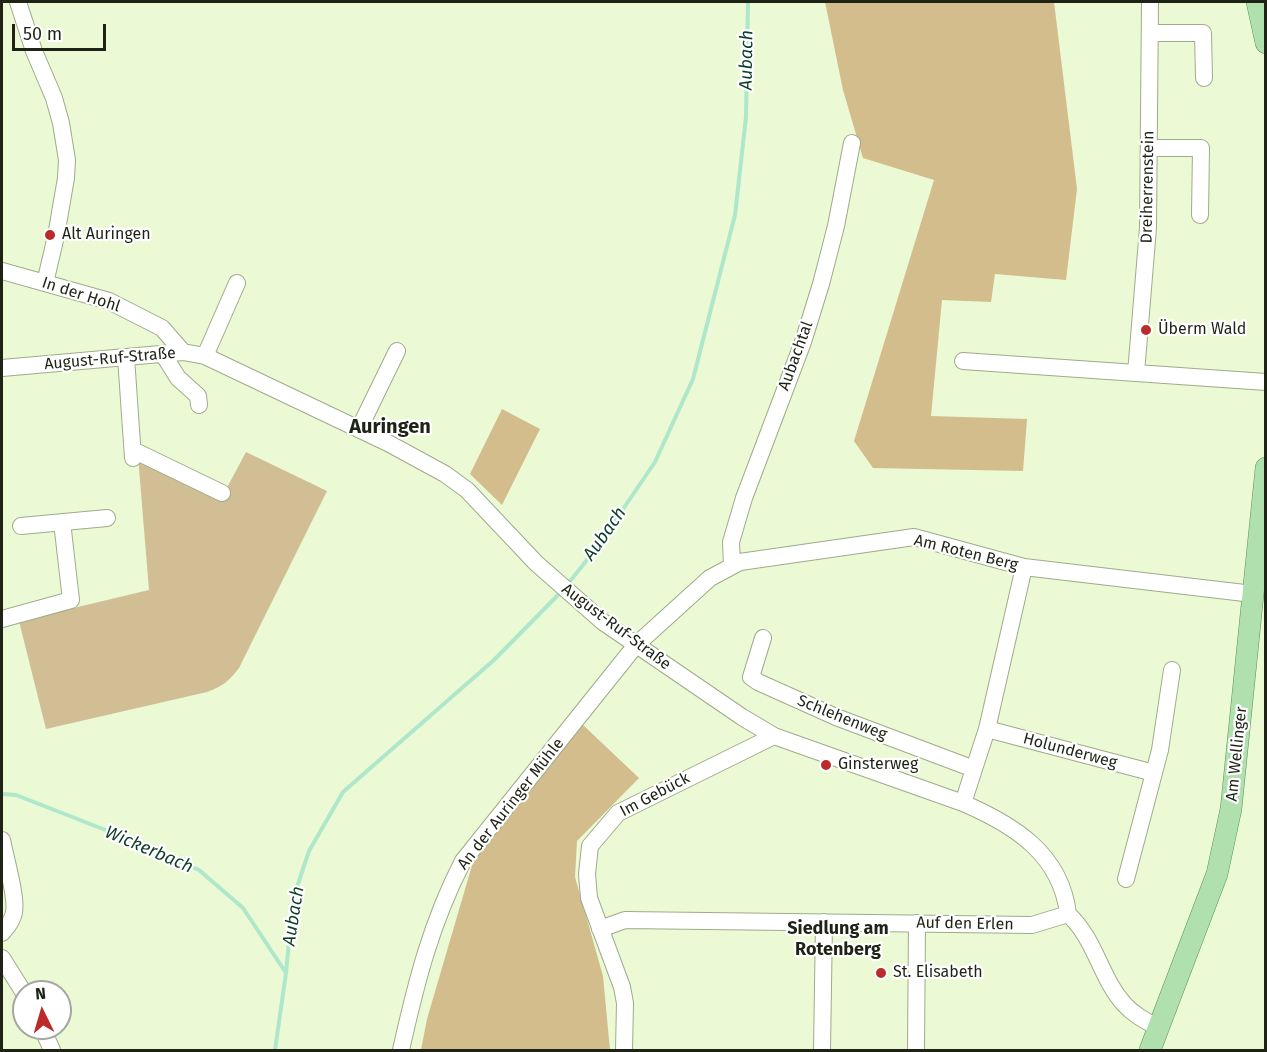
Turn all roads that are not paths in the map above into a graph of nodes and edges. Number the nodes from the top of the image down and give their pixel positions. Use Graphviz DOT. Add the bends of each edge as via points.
graph roads {
  1 [pos="18,2"];
  2 [pos="1150,2"];
  3 [pos="1257,2"];
  4 [pos="1151,33"];
  5 [pos="1266,43"];
  6 [pos="1204,78"];
  7 [pos="852,143"];
  8 [pos="1149,148"];
  9 [pos="1200,215"];
  10 [pos="2,271"];
  11 [pos="45,283"];
  12 [pos="237,283"];
  13 [pos="397,351"];
  14 [pos="183,352"];
  15 [pos="163,354"];
  16 [pos="205,356"];
  17 [pos="126,357"];
  18 [pos="963,361"];
  19 [pos="2,368"];
  20 [pos="1136,373"];
  21 [pos="1266,382"];
  22 [pos="198,405"];
  23 [pos="359,429"];
  24 [pos="1266,468"];
  25 [pos="222,493"];
  26 [pos="107,518"];
  27 [pos="62,522"];
  28 [pos="21,526"];
  29 [pos="732,566"];
  30 [pos="1024,567"];
  31 [pos="1253,594"];
  32 [pos="2,619"];
  33 [pos="763,638"];
  34 [pos="636,645"];
  35 [pos="1172,670"];
  36 [pos="987,729"];
  37 [pos="774,736"];
  38 [pos="974,769"];
  39 [pos="1154,773"];
  40 [pos="963,803"];
  41 [pos="2,840"];
  42 [pos="1126,879"];
  43 [pos="12,890"];
  44 [pos="2,911"];
  45 [pos="1068,914"];
  46 [pos="824,922"];
  47 [pos="917,923"];
  48 [pos="600,929"];
  49 [pos="2,933"];
  50 [pos="2,958"];
  51 [pos="16,980"];
  52 [pos="1159,1028"];
  53 [pos="401,1050"];
  54 [pos="624,1050"];
  55 [pos="822,1050"];
  56 [pos="916,1050"];
  57 [pos="1150,1050"];
  1 -- 11 [label="street" via="54,98 67,160"];
  2 -- 4 [label="street, Dreiherrenstein"];
  3 -- 5 [label="main road"];
  4 -- 6 [label="street" via="1203,33"];
  4 -- 8 [label="street, Dreiherrenstein"];
  7 -- 29 [label="street, Aubachtal" via="821,284 744,498 731,542"];
  8 -- 9 [label="street" via="1201,148"];
  8 -- 20 [label="street, Dreiherrenstein" via="1148,228"];
  10 -- 11 [label="street, In der Hohl"];
  11 -- 14 [label="street, In der Hohl" via="109,301 162,328"];
  12 -- 16 [label="street"];
  13 -- 23 [label="street"];
  14 -- 15 [label="street, August-Ruf-Straße"];
  14 -- 16 [label="street, August-Ruf-Straße"];
  15 -- 17 [label="street, August-Ruf-Straße"];
  15 -- 22 [label="street" via="178,378 198,396"];
  16 -- 23 [label="street, August-Ruf-Straße"];
  17 -- 19 [label="street, August-Ruf-Straße"];
  17 -- 25 [label="street" via="133,454"];
  18 -- 20 [label="street"];
  20 -- 21 [label="street"];
  23 -- 34 [label="street, August-Ruf-Straße" via="418,458 467,490 562,587"];
  24 -- 31 [label="main road, Am Wellinger"];
  26 -- 27 [label="street"];
  27 -- 28 [label="street"];
  27 -- 32 [label="street" via="71,600"];
  29 -- 30 [label="street, Am Roten Berg" via="914,537"];
  29 -- 34 [label="street, Am Roten Berg" via="710,578"];
  30 -- 31 [label="street, Am Roten Berg"];
  30 -- 36 [label="street"];
  31 -- 52 [label="main road, Am Wellinger" via="1232,809 1217,874"];
  33 -- 38 [label="street, Schlehenweg" via="751,677 758,682 836,717"];
  34 -- 37 [label="street, August-Ruf-Straße"];
  34 -- 53 [label="street, An der Auringer Mühle" via="463,861 426,946"];
  35 -- 39 [label="street"];
  36 -- 38 [label="street"];
  36 -- 39 [label="street, Holunderweg"];
  37 -- 40 [label="street, August-Ruf-Straße"];
  37 -- 48 [label="street, Im Gebück" via="618,813 602,829 590,846 587,874 589,898"];
  38 -- 40 [label="street"];
  39 -- 42 [label="street"];
  40 -- 45 [label="street, August-Ruf-Straße" via="992,816 1030,842 1059,878"];
  41 -- 43 [label="street"];
  43 -- 44 [label="street"];
  43 -- 49 [label="street" via="15,910"];
  45 -- 47 [label="street, Auf den Erlen" via="1032,925"];
  45 -- 52 [label="street, August-Ruf-Straße" via="1088,937 1118,996 1134,1014"];
  46 -- 47 [label="street, Auf den Erlen"];
  46 -- 48 [label="street, Auf den Erlen" via="625,920"];
  46 -- 55 [label="street"];
  47 -- 56 [label="street"];
  48 -- 54 [label="street, Im Gebück" via="623,995"];
  50 -- 51 [label="street"];
  52 -- 57 [label="main road, Am Wellinger"];
}
